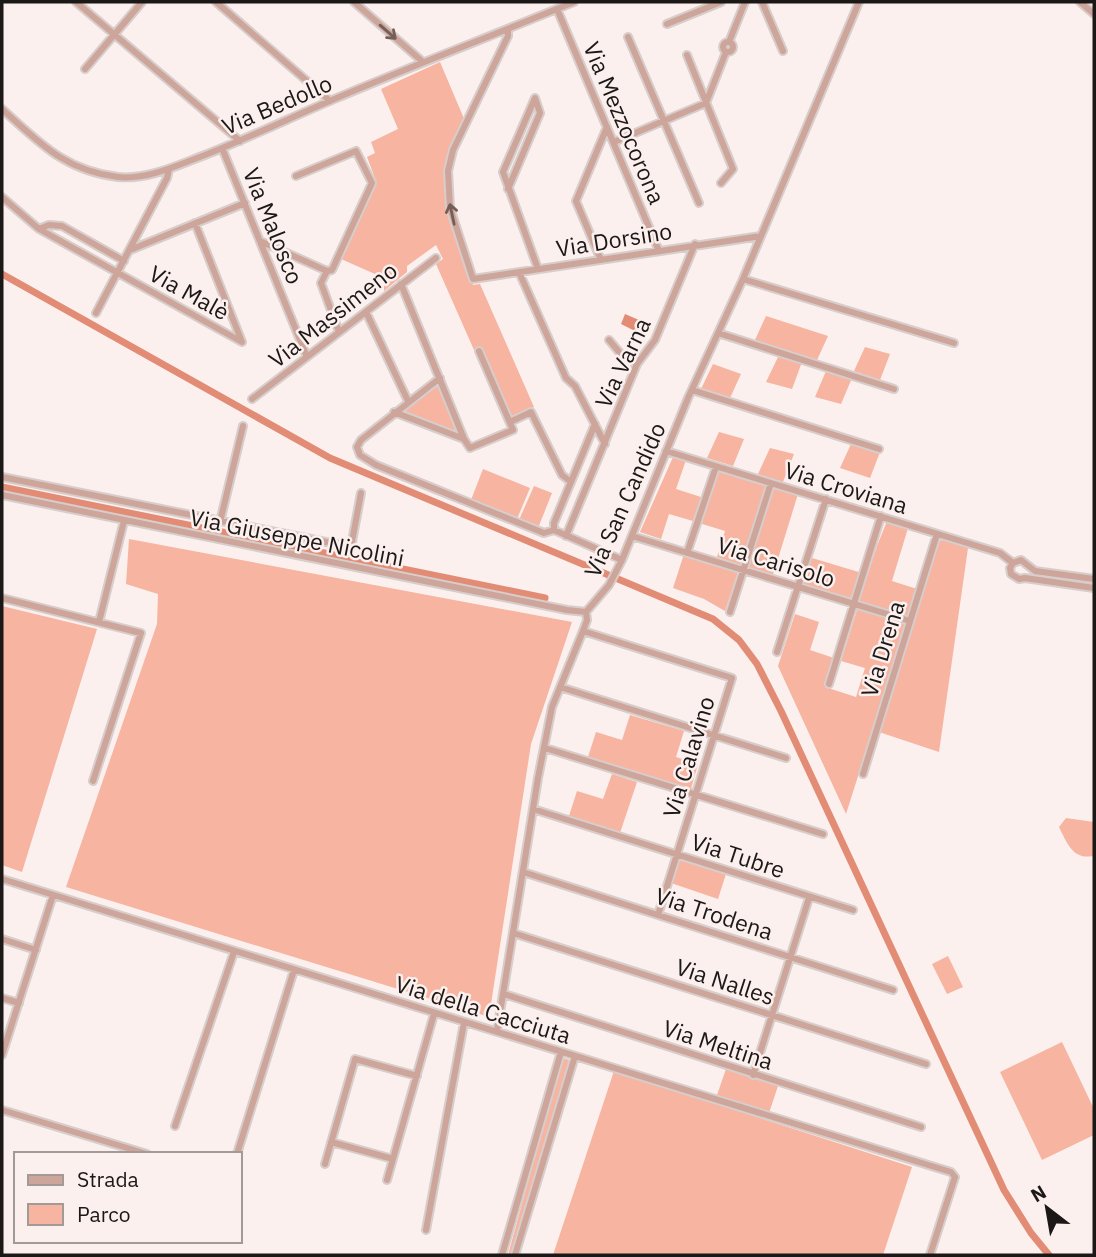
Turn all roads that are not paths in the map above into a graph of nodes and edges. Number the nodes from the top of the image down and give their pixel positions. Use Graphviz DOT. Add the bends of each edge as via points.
graph roads {
  1 [pos="76,2"];
  2 [pos="142,2"];
  3 [pos="216,2"];
  4 [pos="354,2"];
  5 [pos="574,2"];
  6 [pos="721,2"];
  7 [pos="745,2"];
  8 [pos="762,2"];
  9 [pos="859,2"];
  10 [pos="1080,2"];
  11 [pos="557,9"];
  12 [pos="1094,14"];
  13 [pos="667,24"];
  14 [pos="508,29"];
  15 [pos="115,34"];
  16 [pos="628,37"];
  17 [pos="783,51"];
  18 [pos="687,55"];
  19 [pos="423,62"];
  20 [pos="85,69"];
  21 [pos="330,101"];
  22 [pos="706,103"];
  23 [pos="2,109"];
  24 [pos="664,121"];
  25 [pos="607,127"];
  26 [pos="240,141"];
  27 [pos="614,142"];
  28 [pos="222,148"];
  29 [pos="169,169"];
  30 [pos="296,176"];
  31 [pos="721,183"];
  32 [pos="508,189"];
  33 [pos="2,197"];
  34 [pos="245,203"];
  35 [pos="699,203"];
  36 [pos="195,223"];
  37 [pos="39,229"];
  38 [pos="761,236"];
  39 [pos="260,241"];
  40 [pos="695,244"];
  41 [pos="130,250"];
  42 [pos="659,251"];
  43 [pos="436,258"];
  44 [pos="601,260"];
  45 [pos="124,261"];
  46 [pos="538,269"];
  47 [pos="327,271"];
  48 [pos="519,272"];
  49 [pos="117,274"];
  50 [pos="743,279"];
  51 [pos="401,284"];
  52 [pos="366,312"];
  53 [pos="96,313"];
  54 [pos="339,332"];
  55 [pos="718,332"];
  56 [pos="609,340"];
  57 [pos="954,343"];
  58 [pos="479,351"];
  59 [pos="307,357"];
  60 [pos="637,364"];
  61 [pos="440,378"];
  62 [pos="894,388"];
  63 [pos="692,390"];
  64 [pos="252,399"];
  65 [pos="408,401"];
  66 [pos="394,412"];
  67 [pos="510,422"];
  68 [pos="595,424"];
  69 [pos="243,426"];
  70 [pos="464,439"];
  71 [pos="605,444"];
  72 [pos="879,449"];
  73 [pos="666,451"];
  74 [pos="716,467"];
  75 [pos="2,477"];
  76 [pos="571,482"];
  77 [pos="771,483"];
  78 [pos="361,493"];
  79 [pos="2,495"];
  80 [pos="826,499"];
  81 [pos="881,516"];
  82 [pos="124,521"];
  83 [pos="220,522"];
  84 [pos="554,530"];
  85 [pos="937,534"];
  86 [pos="566,536"];
  87 [pos="632,536"];
  88 [pos="687,553"];
  89 [pos="622,560"];
  90 [pos="1013,563"];
  91 [pos="1029,567"];
  92 [pos="743,570"];
  93 [pos="1079,577"];
  94 [pos="1025,578"];
  95 [pos="1094,579"];
  96 [pos="1077,586"];
  97 [pos="799,587"];
  98 [pos="1094,588"];
  99 [pos="2,598"];
  100 [pos="854,604"];
  101 [pos="586,612"];
  102 [pos="730,612"];
  103 [pos="910,621"];
  104 [pos="99,622"];
  105 [pos="583,631"];
  106 [pos="777,652"];
  107 [pos="829,684"];
  108 [pos="560,687"];
  109 [pos="713,736"];
  110 [pos="545,748"];
  111 [pos="786,758"];
  112 [pos="863,774"];
  113 [pos="93,781"];
  114 [pos="695,796"];
  115 [pos="533,809"];
  116 [pos="823,834"];
  117 [pos="676,855"];
  118 [pos="523,872"];
  119 [pos="2,879"];
  120 [pos="53,895"];
  121 [pos="809,898"];
  122 [pos="853,910"];
  123 [pos="658,915"];
  124 [pos="513,933"];
  125 [pos="2,939"];
  126 [pos="36,950"];
  127 [pos="234,952"];
  128 [pos="791,957"];
  129 [pos="294,970"];
  130 [pos="893,990"];
  131 [pos="504,994"];
  132 [pos="2,998"];
  133 [pos="19,1003"];
  134 [pos="435,1014"];
  135 [pos="772,1015"];
  136 [pos="464,1023"];
  137 [pos="497,1031"];
  138 [pos="561,1052"];
  139 [pos="2,1055"];
  140 [pos="575,1056"];
  141 [pos="926,1064"];
  142 [pos="752,1074"];
  143 [pos="417,1076"];
  144 [pos="2,1110"];
  145 [pos="175,1126"];
  146 [pos="921,1127"];
  147 [pos="331,1142"];
  148 [pos="140,1152"];
  149 [pos="238,1152"];
  150 [pos="393,1159"];
  151 [pos="325,1164"];
  152 [pos="387,1180"];
  153 [pos="426,1230"];
  154 [pos="502,1255"];
  155 [pos="515,1255"];
  156 [pos="930,1255"];
  1 -- 15 [label="street"];
  2 -- 15 [label="street"];
  3 -- 21 [label="street"];
  4 -- 19 [label="street, one-way"];
  5 -- 11 [label="street, Via Bedollo"];
  6 -- 13 [label="street"];
  7 -- 22 [label="street" via="729,42 723,46 726,52"];
  8 -- 17 [label="street"];
  9 -- 38 [label="street, Via San Candido"];
  10 -- 12 [label="street"];
  11 -- 14 [label="street, Via Bedollo"];
  11 -- 25 [label="street, Via Mezzocorona"];
  14 -- 19 [label="street, Via Bedollo"];
  48 -- 14 [label="street, Via Dorsino, one-way" via="473,279 450,208 453,150"];
  15 -- 20 [label="street"];
  15 -- 26 [label="street"];
  16 -- 24 [label="street"];
  18 -- 22 [label="street"];
  19 -- 21 [label="street, Via Bedollo"];
  21 -- 26 [label="street, Via Bedollo"];
  22 -- 24 [label="street"];
  22 -- 31 [label="street" via="733,169"];
  23 -- 29 [label="street, Via Bedollo" via="58,158 76,167 122,177"];
  24 -- 27 [label="street"];
  24 -- 35 [label="street"];
  25 -- 27 [label="street, Via Mezzocorona"];
  25 -- 44 [label="street" via="576,201"];
  26 -- 28 [label="street, Via Bedollo"];
  27 -- 42 [label="street, Via Mezzocorona"];
  28 -- 29 [label="street, Via Bedollo"];
  28 -- 34 [label="street, Via Malosco"];
  29 -- 41 [label="street"];
  30 -- 47 [label="street" via="356,151 372,183 332,270"];
  32 -- 32 [label="street" via="540,113 535,98 503,172"];
  32 -- 46 [label="street"];
  33 -- 37 [label="street"];
  34 -- 36 [label="street"];
  34 -- 39 [label="street, Via Malosco"];
  36 -- 41 [label="street"];
  36 -- 49 [label="street, Via Malè" via="242,342"];
  37 -- 45 [label="street" via="62,226"];
  37 -- 49 [label="street"];
  38 -- 40 [label="street, Via Dorsino"];
  38 -- 50 [label="street, Via San Candido"];
  39 -- 47 [label="street"];
  39 -- 59 [label="street, Via Malosco"];
  40 -- 42 [label="street, Via Dorsino"];
  40 -- 60 [label="street, Via Varna" via="655,340"];
  41 -- 45 [label="street"];
  42 -- 44 [label="street, Via Dorsino"];
  43 -- 51 [label="street, Via Massimeno"];
  44 -- 46 [label="street, Via Dorsino"];
  45 -- 49 [label="street"];
  46 -- 48 [label="street, Via Dorsino"];
  47 -- 54 [label="street" via="321,283"];
  48 -- 68 [label="street" via="566,378"];
  49 -- 53 [label="street"];
  50 -- 55 [label="street, Via San Candido"];
  50 -- 57 [label="street"];
  51 -- 52 [label="street, Via Massimeno"];
  51 -- 61 [label="street"];
  52 -- 54 [label="street, Via Massimeno"];
  52 -- 65 [label="street"];
  54 -- 59 [label="street, Via Massimeno"];
  55 -- 62 [label="street"];
  55 -- 63 [label="street, Via San Candido"];
  56 -- 60 [label="street"];
  58 -- 67 [label="street"];
  59 -- 64 [label="street, Via Massimeno"];
  60 -- 71 [label="street, Via Varna"];
  61 -- 65 [label="street"];
  61 -- 70 [label="street"];
  63 -- 72 [label="street"];
  63 -- 73 [label="street, Via San Candido"];
  65 -- 66 [label="street"];
  66 -- 70 [label="street"];
  66 -- 84 [label="street" via="360,440 358,449 364,458 544,533"];
  67 -- 70 [label="street" via="513,430 470,448"];
  67 -- 76 [label="street" via="531,412 562,475"];
  68 -- 71 [label="street"];
  68 -- 76 [label="street"];
  69 -- 83 [label="street"];
  71 -- 86 [label="street, Via Varna"];
  73 -- 74 [label="street, Via Croviana"];
  73 -- 87 [label="street, Via San Candido"];
  74 -- 77 [label="street, Via Croviana"];
  74 -- 88 [label="street"];
  75 -- 83 [label="street"];
  76 -- 84 [label="street"];
  77 -- 80 [label="street, Via Croviana"];
  77 -- 92 [label="street"];
  78 -- 83 [label="street" via="351,547"];
  79 -- 82 [label="street, Via Giuseppe Nicolini"];
  80 -- 81 [label="street, Via Croviana"];
  80 -- 97 [label="street"];
  81 -- 85 [label="street, Via Croviana"];
  81 -- 100 [label="street"];
  82 -- 101 [label="street, Via Giuseppe Nicolini"];
  82 -- 104 [label="street"];
  84 -- 86 [label="street"];
  85 -- 90 [label="street, Via Croviana" via="1000,553"];
  85 -- 103 [label="street, Via Drena"];
  86 -- 89 [label="street"];
  87 -- 88 [label="street, Via Carisolo"];
  87 -- 89 [label="street, Via San Candido"];
  88 -- 92 [label="street, Via Carisolo"];
  89 -- 101 [label="street, Via San Candido" via="609,585"];
  90 -- 91 [label="street" via="1021,560"];
  90 -- 94 [label="street" via="1011,574"];
  91 -- 93 [label="street"];
  91 -- 94 [label="street"];
  92 -- 97 [label="street, Via Carisolo"];
  92 -- 102 [label="street"];
  93 -- 95 [label="street"];
  93 -- 96 [label="street"];
  94 -- 96 [label="street"];
  96 -- 98 [label="street"];
  97 -- 100 [label="street, Via Carisolo"];
  97 -- 106 [label="street"];
  99 -- 104 [label="street"];
  100 -- 103 [label="street, Via Carisolo"];
  100 -- 107 [label="street"];
  101 -- 105 [label="street"];
  103 -- 112 [label="street, Via Drena"];
  104 -- 113 [label="street" via="141,634"];
  105 -- 108 [label="street"];
  105 -- 109 [label="street, Via Calavino" via="732,678"];
  108 -- 109 [label="street"];
  108 -- 110 [label="street"];
  109 -- 111 [label="street"];
  109 -- 114 [label="street, Via Calavino"];
  110 -- 114 [label="street"];
  110 -- 115 [label="street"];
  114 -- 116 [label="street"];
  114 -- 117 [label="street, Via Calavino"];
  115 -- 117 [label="street, Via Tubre"];
  115 -- 118 [label="street"];
  117 -- 121 [label="street, Via Tubre"];
  117 -- 123 [label="street, Via Calavino"];
  118 -- 123 [label="street, Via Trodena"];
  118 -- 124 [label="street"];
  119 -- 120 [label="street, Via della Cacciuta"];
  120 -- 126 [label="street"];
  120 -- 127 [label="street, Via della Cacciuta"];
  121 -- 122 [label="street, Via Tubre"];
  121 -- 128 [label="street"];
  123 -- 128 [label="street, Via Trodena"];
  124 -- 131 [label="street"];
  124 -- 135 [label="street, Via Nalles"];
  125 -- 126 [label="street"];
  126 -- 133 [label="street"];
  127 -- 129 [label="street, Via della Cacciuta"];
  127 -- 145 [label="street"];
  128 -- 130 [label="street, Via Trodena"];
  128 -- 135 [label="street"];
  129 -- 134 [label="street, Via della Cacciuta"];
  129 -- 149 [label="street"];
  131 -- 137 [label="street"];
  131 -- 142 [label="street, Via Meltina"];
  132 -- 133 [label="street"];
  133 -- 139 [label="street"];
  134 -- 136 [label="street, Via della Cacciuta"];
  134 -- 143 [label="street"];
  135 -- 141 [label="street, Via Nalles"];
  135 -- 142 [label="street"];
  136 -- 137 [label="street, Via della Cacciuta"];
  136 -- 153 [label="street"];
  137 -- 138 [label="street, Via della Cacciuta"];
  138 -- 140 [label="street, Via della Cacciuta"];
  138 -- 154 [label="street"];
  140 -- 155 [label="street"];
  140 -- 156 [label="street, Via della Cacciuta" via="954,1174"];
  142 -- 146 [label="street, Via Meltina"];
  143 -- 147 [label="street" via="355,1059"];
  143 -- 150 [label="street"];
  144 -- 148 [label="street"];
  147 -- 150 [label="street"];
  147 -- 151 [label="street"];
  150 -- 152 [label="street"];
}
